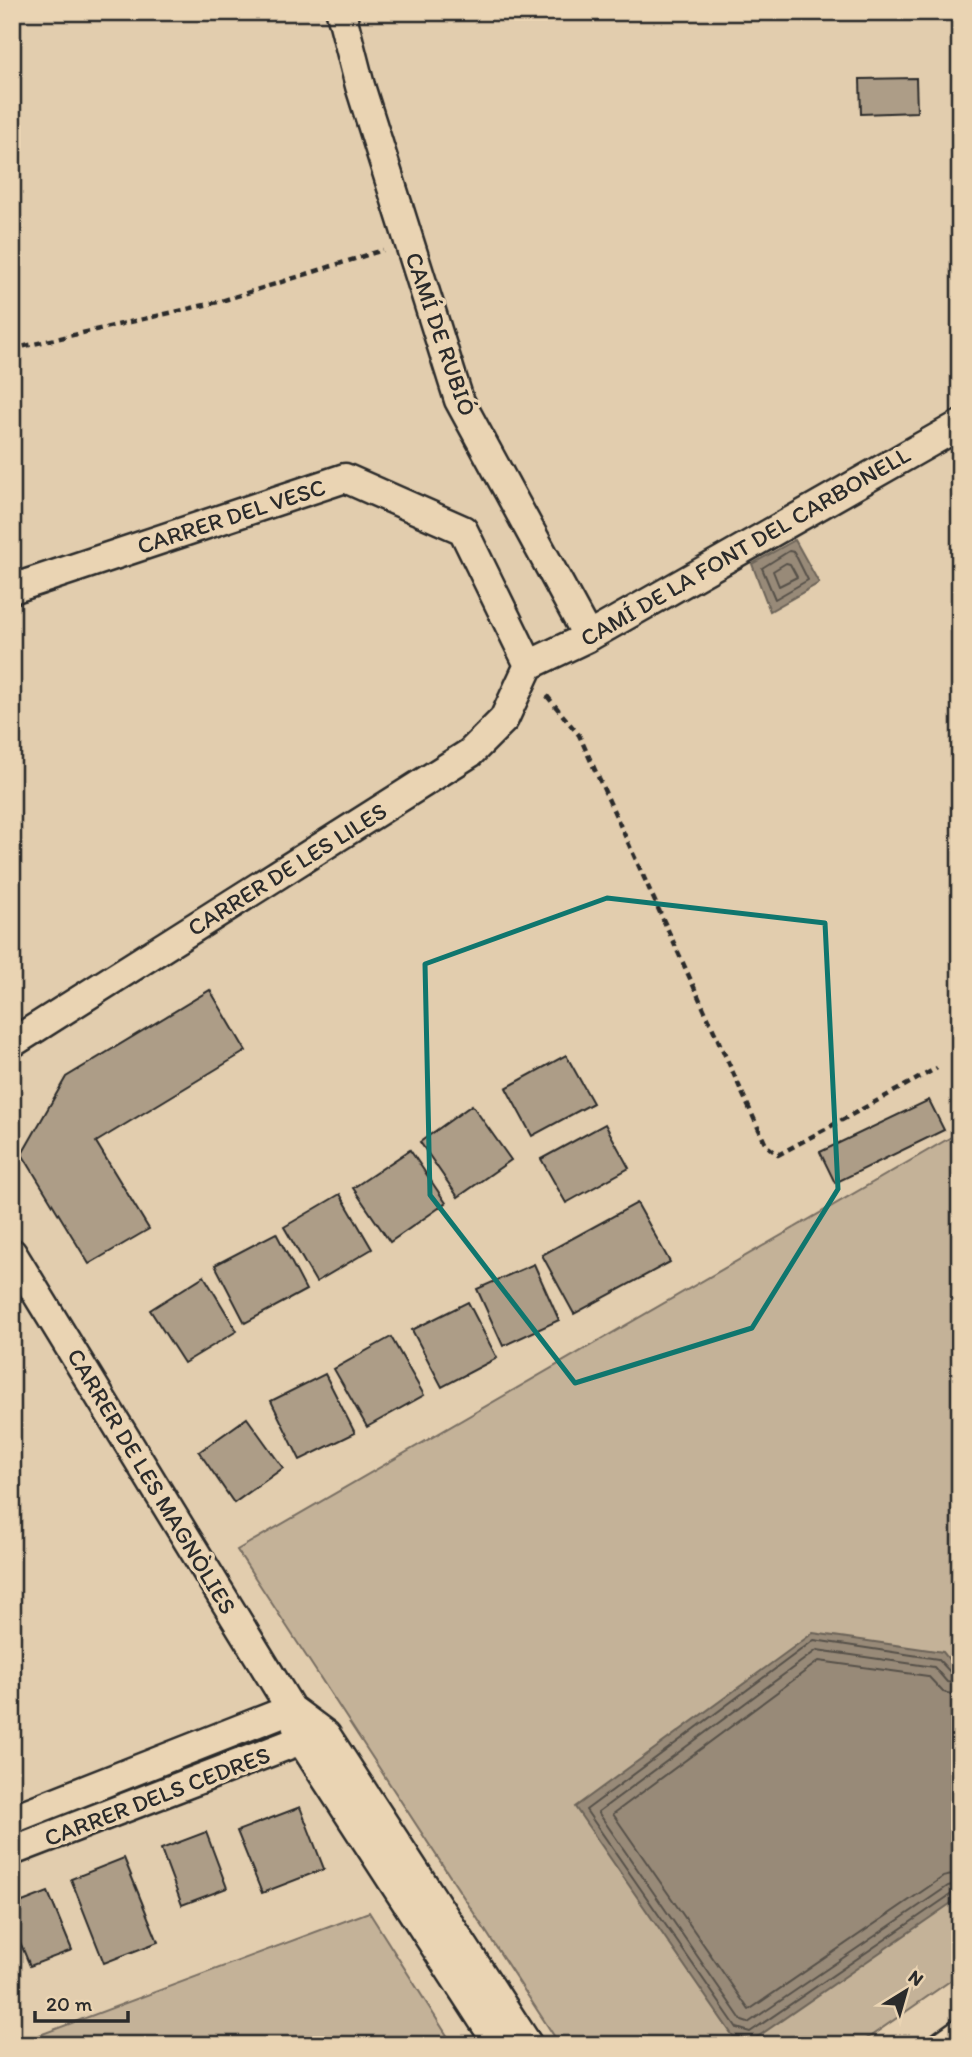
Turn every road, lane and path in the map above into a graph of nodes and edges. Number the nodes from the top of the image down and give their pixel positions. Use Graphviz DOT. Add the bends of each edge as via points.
graph roads {
  1 [pos="341,12"];
  2 [pos="409,242"];
  3 [pos="12,349"];
  4 [pos="960,425"];
  5 [pos="12,589"];
  6 [pos="589,637"];
  7 [pos="529,665"];
  8 [pos="12,1043"];
  9 [pos="937,1068"];
  10 [pos="12,1253"];
  11 [pos="291,1709"];
  12 [pos="301,1740"];
  13 [pos="12,1819"];
  14 [pos="12,1851"];
  15 [pos="960,2034"];
  16 [pos="499,2045"];
  17 [pos="528,2045"];
  18 [pos="943,2045"];
  1 -- 2 [label="street, CAMÍ DE RUBIÓ"];
  2 -- 3 [label="path" via="218,302"];
  2 -- 6 [label="street, CAMÍ DE RUBIÓ" via="459,400"];
  4 -- 6 [label="street, CAMÍ DE LA FONT DEL CARBONELL"];
  5 -- 7 [label="street, CARRER DEL VESC" via="345,478 463,530"];
  6 -- 7 [label="street, CAMÍ DE LA FONT DEL CARBONELL"];
  7 -- 8 [label="street, CARRER DE LES LILES" via="504,719 470,753"];
  7 -- 9 [label="path" via="551,704 579,735 766,1145 778,1156"];
  10 -- 11 [label="street, CARRER DE LES MAGNÒLIES"];
  11 -- 12 [label="street, CARRER DE LES MAGNÒLIES"];
  11 -- 13 [label="street, CARRER DELS CEDRES"];
  11 -- 17 [label="street, CARRER DE LES MAGNÒLIES" via="326,1735"];
  12 -- 14 [label="street, CARRER DELS CEDRES"];
  12 -- 16 [label="street, CARRER DE LES MAGNÒLIES"];
  15 -- 18 [label="street"];
}
